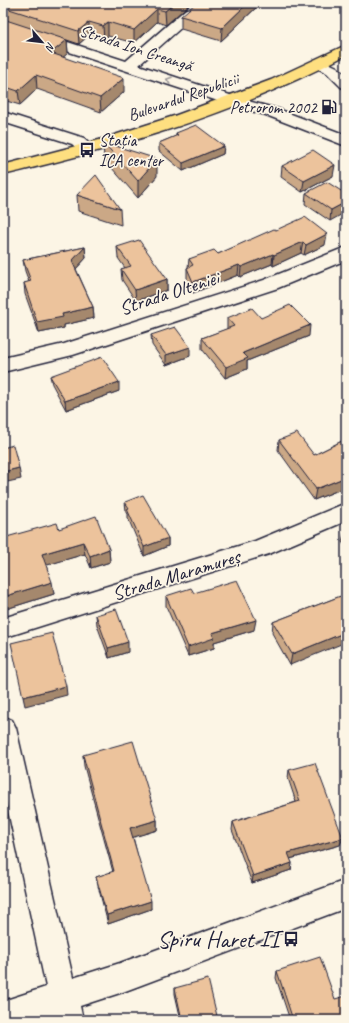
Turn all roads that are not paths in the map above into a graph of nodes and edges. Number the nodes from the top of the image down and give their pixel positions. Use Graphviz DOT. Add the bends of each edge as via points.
graph roads {
  1 [pos="202,3"];
  2 [pos="3,25"];
  3 [pos="346,49"];
  4 [pos="320,64"];
  5 [pos="129,66"];
  6 [pos="346,84"];
  7 [pos="233,101"];
  8 [pos="3,117"];
  9 [pos="346,141"];
  10 [pos="87,148"];
  11 [pos="3,170"];
  12 [pos="346,253"];
  13 [pos="3,365"];
  14 [pos="346,512"];
  15 [pos="3,628"];
  16 [pos="3,728"];
  17 [pos="346,894"];
  18 [pos="66,1008"];
  19 [pos="3,1016"];
  1 -- 5 [label="street"];
  2 -- 5 [label="street, Strada Ion Creangă"];
  3 -- 4 [label="main road, Bulevardul Republicii"];
  4 -- 6 [label="street" via="332,70"];
  4 -- 7 [label="main road, Bulevardul Republicii"];
  7 -- 5 [label="street, Strada Ion Creangă, one-way"];
  7 -- 9 [label="street, Strada Ion Creangă" via="272,112"];
  7 -- 10 [label="main road, Bulevardul Republicii" via="166,125"];
  8 -- 10 [label="street" via="78,141"];
  10 -- 11 [label="main road, Bulevardul Republicii"];
  12 -- 13 [label="street, Strada Olteniei" via="263,286 66,350"];
  14 -- 15 [label="street, Strada Maramureș" via="261,548"];
  16 -- 18 [label="street"];
  17 -- 18 [label="street" via="120,978"];
  18 -- 19 [label="street"];
}
